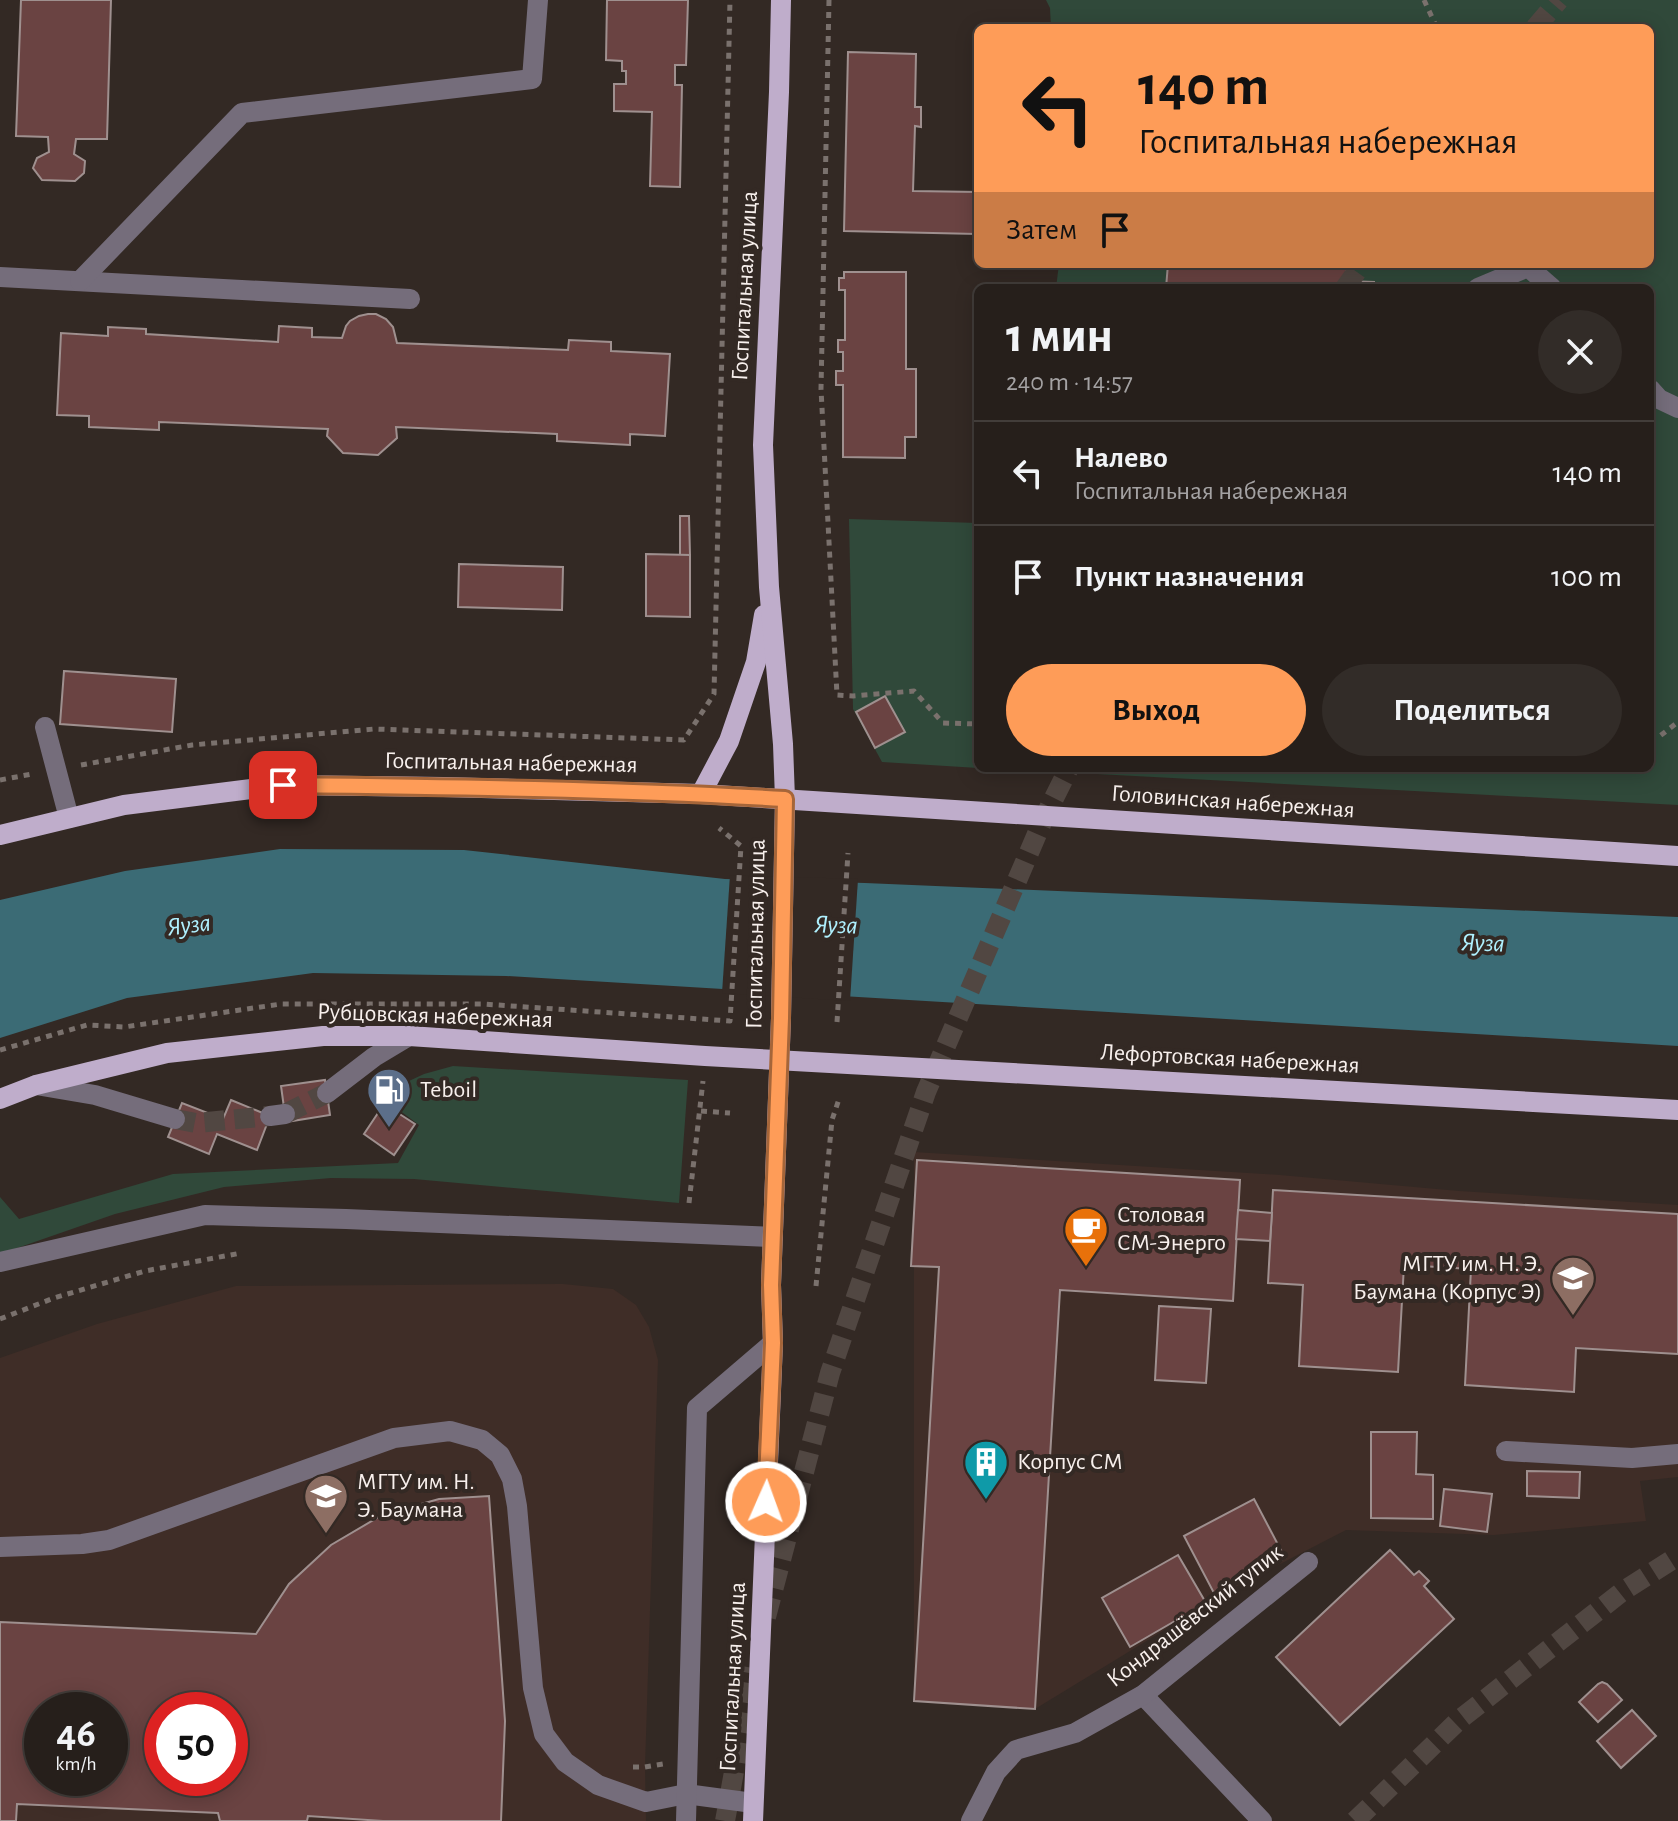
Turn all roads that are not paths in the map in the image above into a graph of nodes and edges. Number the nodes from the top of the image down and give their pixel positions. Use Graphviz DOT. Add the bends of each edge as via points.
graph roads {
  1 [pos="538,0"];
  2 [pos="781,0"];
  3 [pos="1526,268"];
  4 [pos="1529,268"];
  5 [pos="0,277"];
  6 [pos="80,281"];
  7 [pos="1488,284"];
  8 [pos="1547,284"];
  9 [pos="410,299"];
  10 [pos="1654,393"];
  11 [pos="1678,408"];
  12 [pos="769,587"];
  13 [pos="45,727"];
  14 [pos="701,794"];
  15 [pos="785,799"];
  16 [pos="69,818"];
  17 [pos="2,833"];
  18 [pos="1678,856"];
  19 [pos="409,1036"];
  20 [pos="779,1060"];
  21 [pos="36,1085"];
  22 [pos="327,1093"];
  23 [pos="0,1099"];
  24 [pos="1678,1110"];
  25 [pos="175,1119"];
  26 [pos="773,1237"];
  27 [pos="0,1262"];
  28 [pos="773,1343"];
  29 [pos="1506,1451"];
  30 [pos="1678,1454"];
  31 [pos="0,1547"];
  32 [pos="1308,1562"];
  33 [pos="1143,1695"];
  34 [pos="686,1794"];
  35 [pos="753,1812"];
  36 [pos="686,1821"];
  37 [pos="971,1821"];
  38 [pos="1262,1821"];
  1 -- 6 [label="street" via="532,79 242,113"];
  2 -- 12 [label="main road, Госпитальная улица" via="763,445"];
  3 -- 7 [label="street"];
  4 -- 8 [label="street"];
  5 -- 6 [label="street"];
  6 -- 9 [label="street"];
  10 -- 11 [label="street"];
  12 -- 14 [label="main road" via="756,662 729,741"];
  12 -- 15 [label="main road, Госпитальная улица"];
  13 -- 16 [label="street"];
  14 -- 15 [label="main road, Госпитальная набережная"];
  14 -- 16 [label="main road, Госпитальная набережная" via="283,785 124,805"];
  15 -- 18 [label="main road, Головинская набережная"];
  15 -- 20 [label="main road, Госпитальная улица"];
  16 -- 17 [label="main road, Госпитальная набережная"];
  19 -- 20 [label="main road, Рубцовская набережная"];
  19 -- 21 [label="main road, Рубцовская набережная" via="323,1036 167,1053"];
  19 -- 22 [label="street"];
  20 -- 24 [label="main road, Лефортовская набережная"];
  20 -- 26 [label="main road, Госпитальная улица"];
  21 -- 23 [label="main road, Рубцовская набережная"];
  21 -- 25 [label="street" via="95,1095"];
  26 -- 27 [label="street" via="205,1215"];
  26 -- 28 [label="main road, Госпитальная улица"];
  28 -- 34 [label="street" via="697,1408"];
  28 -- 35 [label="main road, Госпитальная улица"];
  29 -- 30 [label="street" via="1632,1458"];
  31 -- 34 [label="street" via="109,1540 394,1438 450,1431 482,1440 500,1455 512,1479 533,1688 544,1734 565,1762 598,1785 646,1802"];
  32 -- 33 [label="street, Кондрашёвский тупик"];
  33 -- 37 [label="street, Кондрашёвский тупик" via="1075,1733 1016,1750 996,1772"];
  33 -- 38 [label="street"];
  34 -- 35 [label="street"];
  34 -- 36 [label="street"];
}
